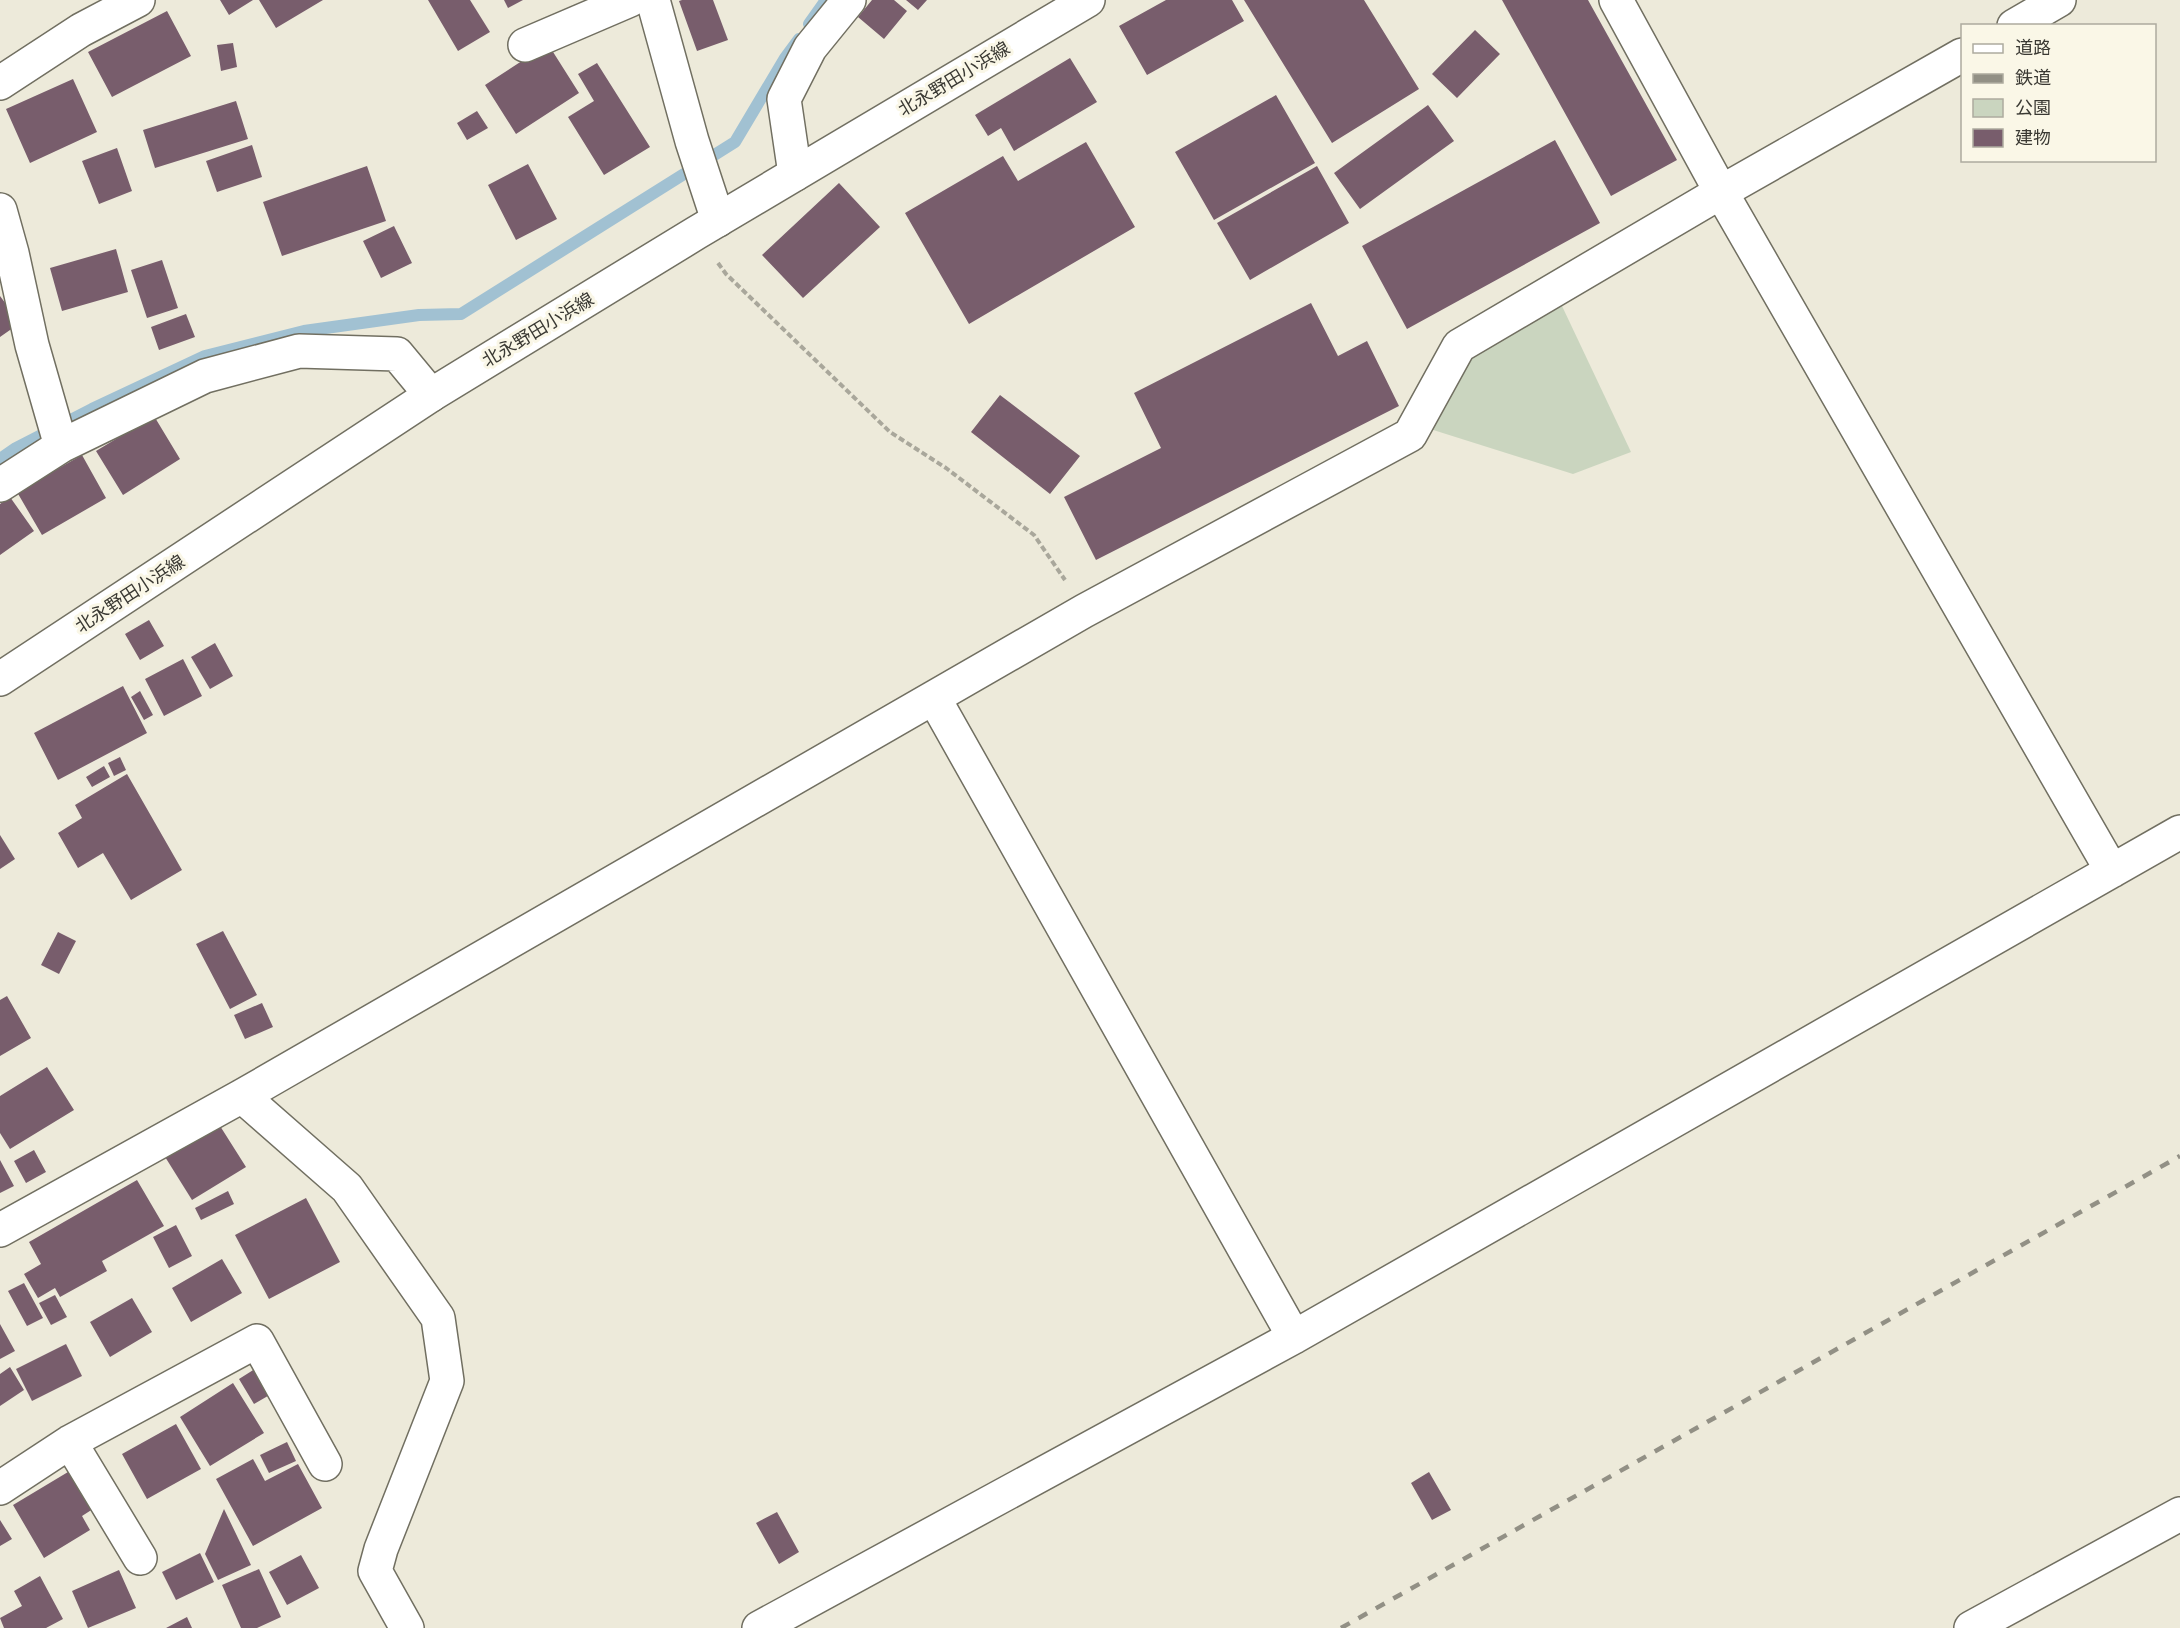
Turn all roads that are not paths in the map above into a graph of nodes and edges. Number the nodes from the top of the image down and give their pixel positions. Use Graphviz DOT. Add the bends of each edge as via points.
graph roads {
  1 [pos="138,0"];
  2 [pos="630,0"];
  3 [pos="653,0"];
  4 [pos="849,0"];
  5 [pos="1088,0"];
  6 [pos="1616,0"];
  7 [pos="2059,0"];
  8 [pos="2017,24"];
  9 [pos="525,45"];
  10 [pos="1961,56"];
  11 [pos="0,83"];
  12 [pos="795,174"];
  13 [pos="1721,192"];
  14 [pos="0,210"];
  15 [pos="707,226"];
  16 [pos="431,396"];
  17 [pos="60,445"];
  18 [pos="0,485"];
  19 [pos="0,679"];
  20 [pos="934,698"];
  21 [pos="2180,832"];
  22 [pos="2112,871"];
  23 [pos="242,1096"];
  24 [pos="0,1230"];
  25 [pos="1294,1337"];
  26 [pos="70,1442"];
  27 [pos="325,1464"];
  28 [pos="0,1488"];
  29 [pos="2180,1514"];
  30 [pos="140,1558"];
  31 [pos="407,1628"];
  32 [pos="759,1628"];
  33 [pos="1971,1628"];
  1 -- 11 [label="street" via="81,30"];
  2 -- 9 [label="street"];
  3 -- 15 [label="street" via="708,186"];
  4 -- 12 [label="street" via="810,48 784,99"];
  5 -- 12 [label="street, 北永野田小浜線"];
  6 -- 13 [label="street"];
  7 -- 8 [label="street"];
  10 -- 13 [label="street"];
  12 -- 15 [label="street, 北永野田小浜線"];
  13 -- 20 [label="street" via="1459,346 1410,435 1084,611"];
  13 -- 22 [label="street"];
  14 -- 17 [label="street"];
  15 -- 16 [label="street, 北永野田小浜線"];
  16 -- 17 [label="street" via="397,354 298,351 205,376"];
  16 -- 19 [label="street, 北永野田小浜線"];
  17 -- 18 [label="street"];
  20 -- 23 [label="street"];
  20 -- 25 [label="street"];
  21 -- 22 [label="street"];
  22 -- 25 [label="street"];
  23 -- 24 [label="street"];
  23 -- 31 [label="street" via="347,1188 438,1318 447,1381 375,1570"];
  25 -- 32 [label="street"];
  26 -- 27 [label="street" via="256,1341"];
  26 -- 28 [label="street"];
  26 -- 30 [label="street"];
  29 -- 33 [label="street"];
}
